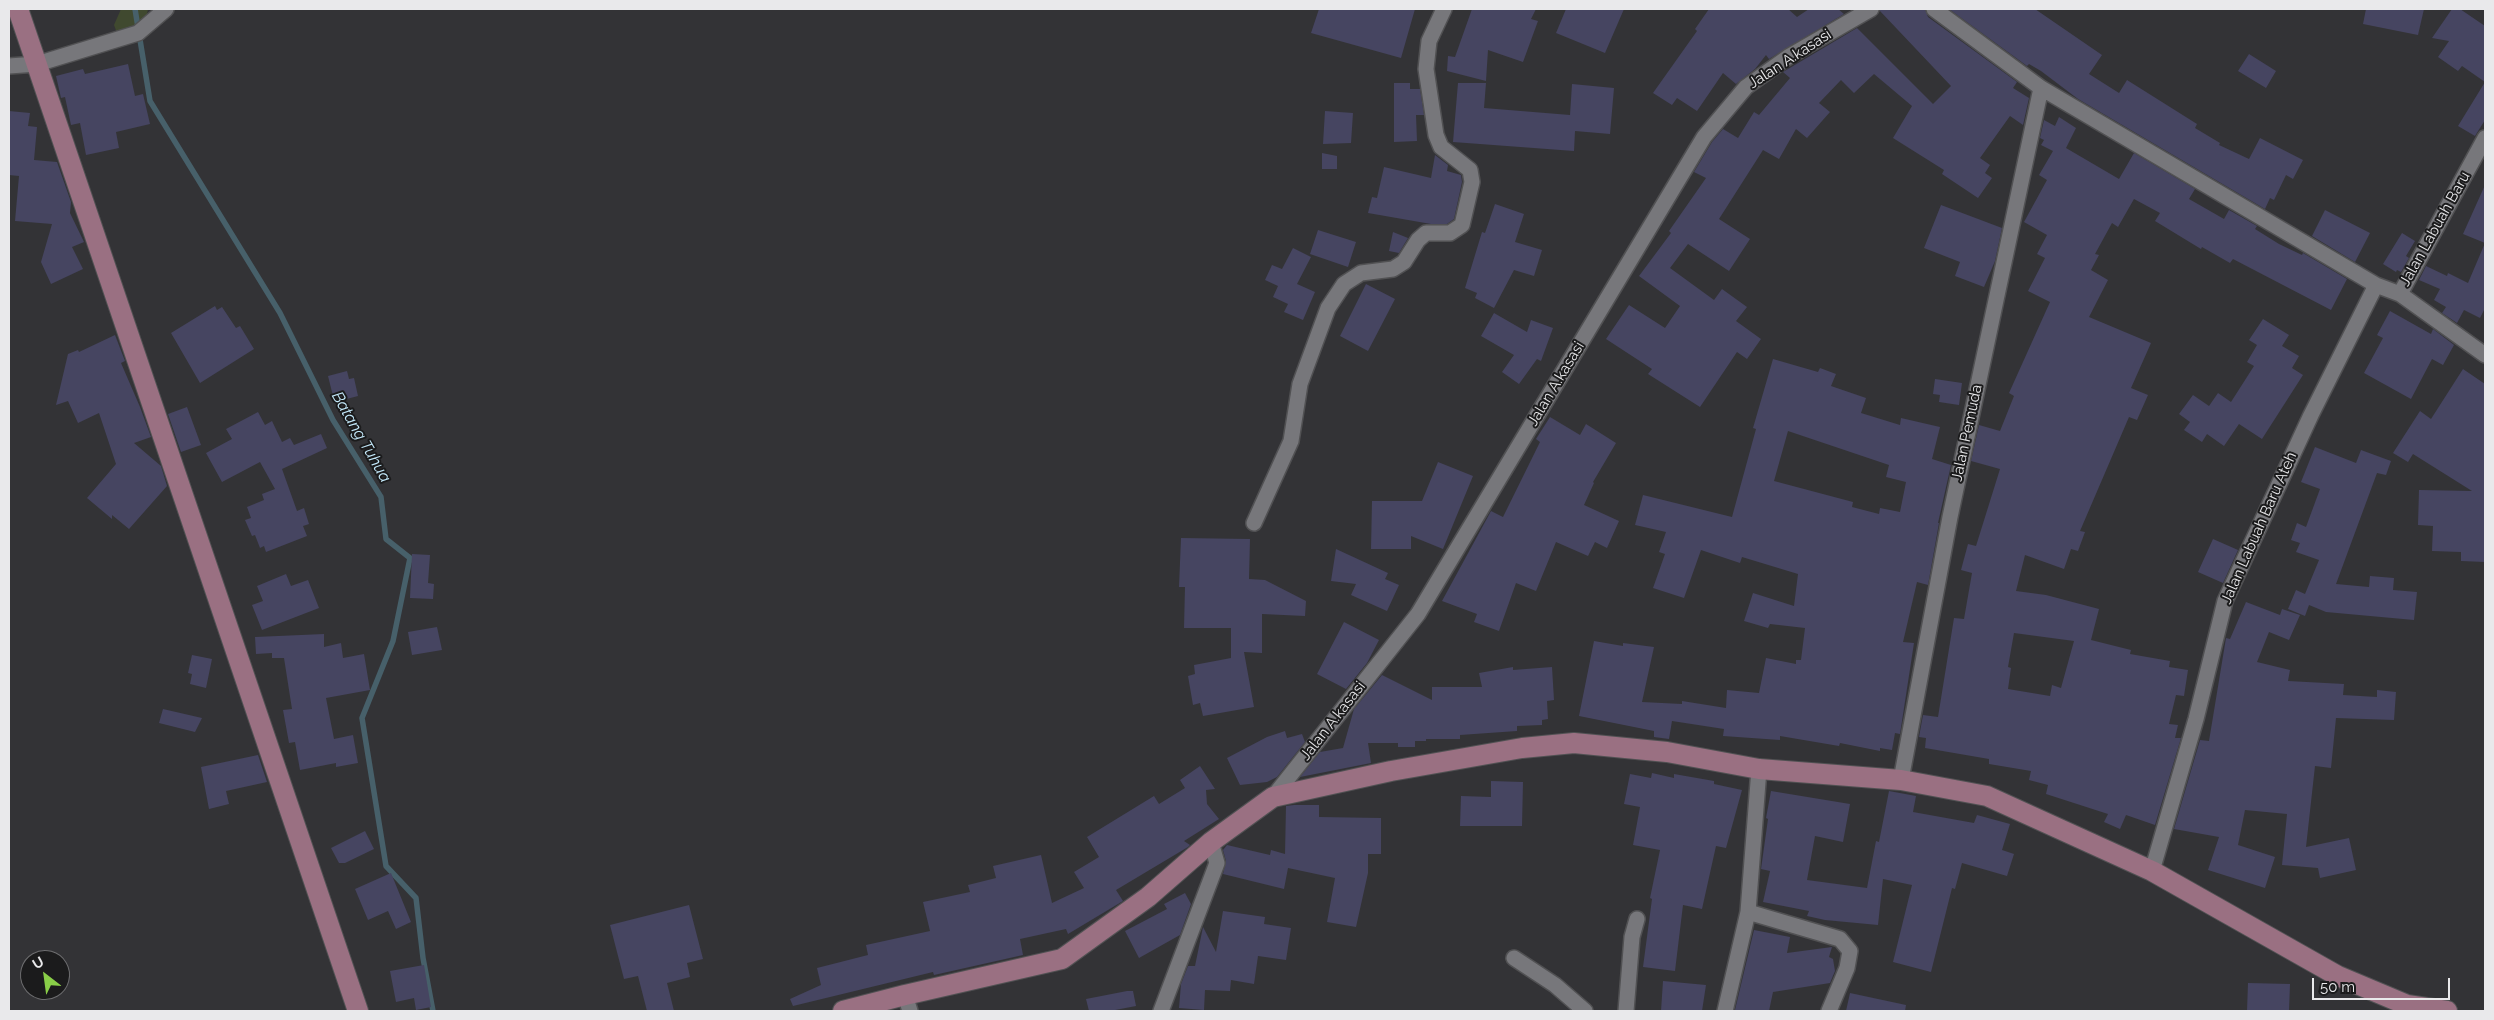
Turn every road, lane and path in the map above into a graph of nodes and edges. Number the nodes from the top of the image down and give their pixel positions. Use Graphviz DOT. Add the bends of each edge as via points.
graph roads {
  1 [pos="18,9"];
  2 [pos="166,9"];
  3 [pos="1444,9"];
  4 [pos="1871,9"];
  5 [pos="1934,9"];
  6 [pos="37,64"];
  7 [pos="9,66"];
  8 [pos="2041,88"];
  9 [pos="2485,138"];
  10 [pos="2376,285"];
  11 [pos="2400,294"];
  12 [pos="2485,354"];
  13 [pos="1254,523"];
  14 [pos="1759,769"];
  15 [pos="1900,780"];
  16 [pos="1274,797"];
  17 [pos="1211,842"];
  18 [pos="2152,871"];
  19 [pos="1748,912"];
  20 [pos="1637,919"];
  21 [pos="1514,958"];
  22 [pos="907,1003"];
  23 [pos="358,1011"];
  24 [pos="844,1011"];
  25 [pos="1161,1011"];
  26 [pos="1585,1011"];
  27 [pos="1626,1011"];
  28 [pos="1725,1011"];
  29 [pos="1829,1011"];
  30 [pos="2447,1011"];
  1 -- 6 [label="main road"];
  2 -- 6 [label="street" via="138,33"];
  3 -- 13 [label="street" via="1429,42 1426,68 1436,135 1441,147 1470,170 1472,182 1462,225 1450,233 1426,233 1404,262 1393,269 1360,273 1344,284 1328,308 1300,384 1291,441"];
  4 -- 16 [label="street, Jalan A.kasasi" via="1788,57 1746,87 1704,137 1418,614"];
  5 -- 8 [label="street"];
  6 -- 7 [label="street"];
  6 -- 23 [label="main road"];
  8 -- 10 [label="street"];
  8 -- 15 [label="street, Jalan Pemuda" via="1950,516"];
  9 -- 11 [label="street, Jalan Labuah Baru"];
  10 -- 11 [label="street"];
  10 -- 18 [label="street, Jalan Labuah Baru Ateh" via="2310,415 2225,601 2196,718"];
  11 -- 12 [label="street"];
  14 -- 15 [label="main road"];
  14 -- 16 [label="main road" via="1667,752 1574,743 1522,748 1410,768"];
  14 -- 19 [label="street"];
  15 -- 18 [label="main road" via="1987,796"];
  16 -- 17 [label="main road"];
  17 -- 22 [label="main road" via="1148,897 1062,959"];
  17 -- 25 [label="street" via="1218,863"];
  18 -- 30 [label="main road" via="2338,976 2407,1005"];
  19 -- 28 [label="street"];
  19 -- 29 [label="street" via="1840,939 1850,951 1847,968"];
  20 -- 27 [label="street" via="1632,937"];
  21 -- 26 [label="street"];
  22 -- 24 [label="main road"];
}
